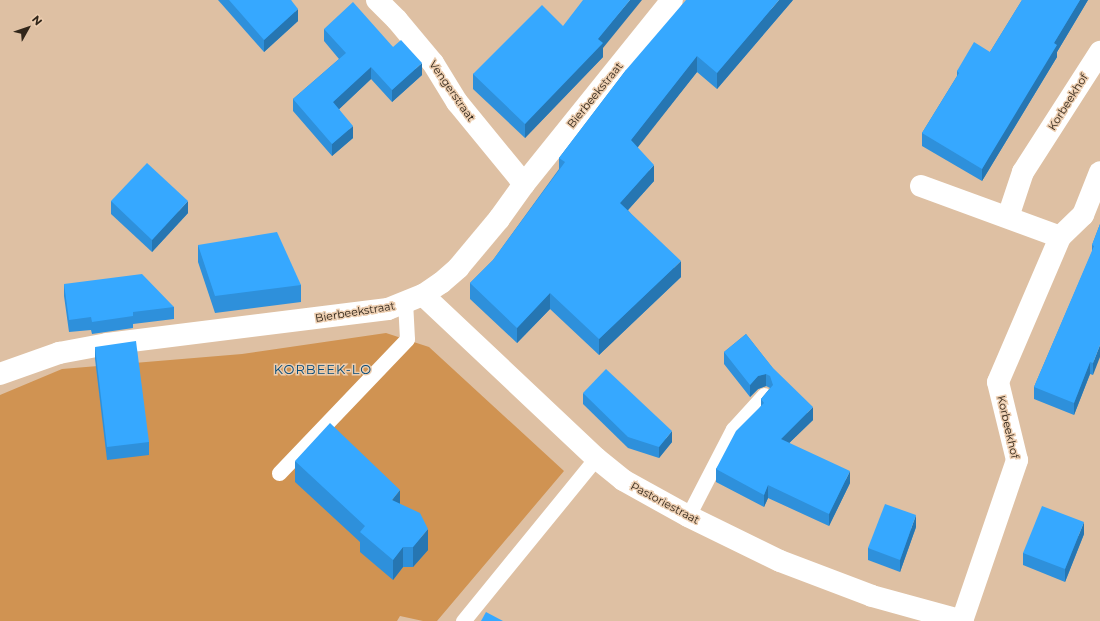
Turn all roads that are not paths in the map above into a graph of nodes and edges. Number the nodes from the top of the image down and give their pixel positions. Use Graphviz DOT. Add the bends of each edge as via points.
graph roads {
  1 [pos="377,0"];
  2 [pos="672,0"];
  3 [pos="1100,52"];
  4 [pos="1100,172"];
  5 [pos="524,184"];
  6 [pos="921,186"];
  7 [pos="1008,217"];
  8 [pos="1060,237"];
  9 [pos="414,299"];
  10 [pos="0,374"];
  11 [pos="764,394"];
  12 [pos="596,458"];
  13 [pos="279,474"];
  14 [pos="688,516"];
  15 [pos="463,621"];
  16 [pos="962,621"];
  1 -- 5 [label="street, Vengerstraat" via="398,20 433,63 457,102"];
  2 -- 5 [label="street, Bierbeekstraat"];
  3 -- 7 [label="street, Korbeekhof" via="1023,172"];
  4 -- 8 [label="street, Korbeekhof" via="1083,214"];
  5 -- 9 [label="street, Bierbeekstraat" via="458,268 441,283"];
  6 -- 7 [label="street"];
  7 -- 8 [label="street"];
  8 -- 16 [label="street, Korbeekhof" via="998,382 1017,460"];
  9 -- 10 [label="street, Bierbeekstraat" via="388,309 107,344 59,353"];
  9 -- 12 [label="street, Pastoriestraat"];
  9 -- 13 [label="lane" via="407,339"];
  11 -- 14 [label="lane" via="733,429"];
  12 -- 14 [label="street, Pastoriestraat" via="623,480"];
  12 -- 15 [label="lane"];
  14 -- 16 [label="street, Pastoriestraat" via="780,561 872,596"];
}
